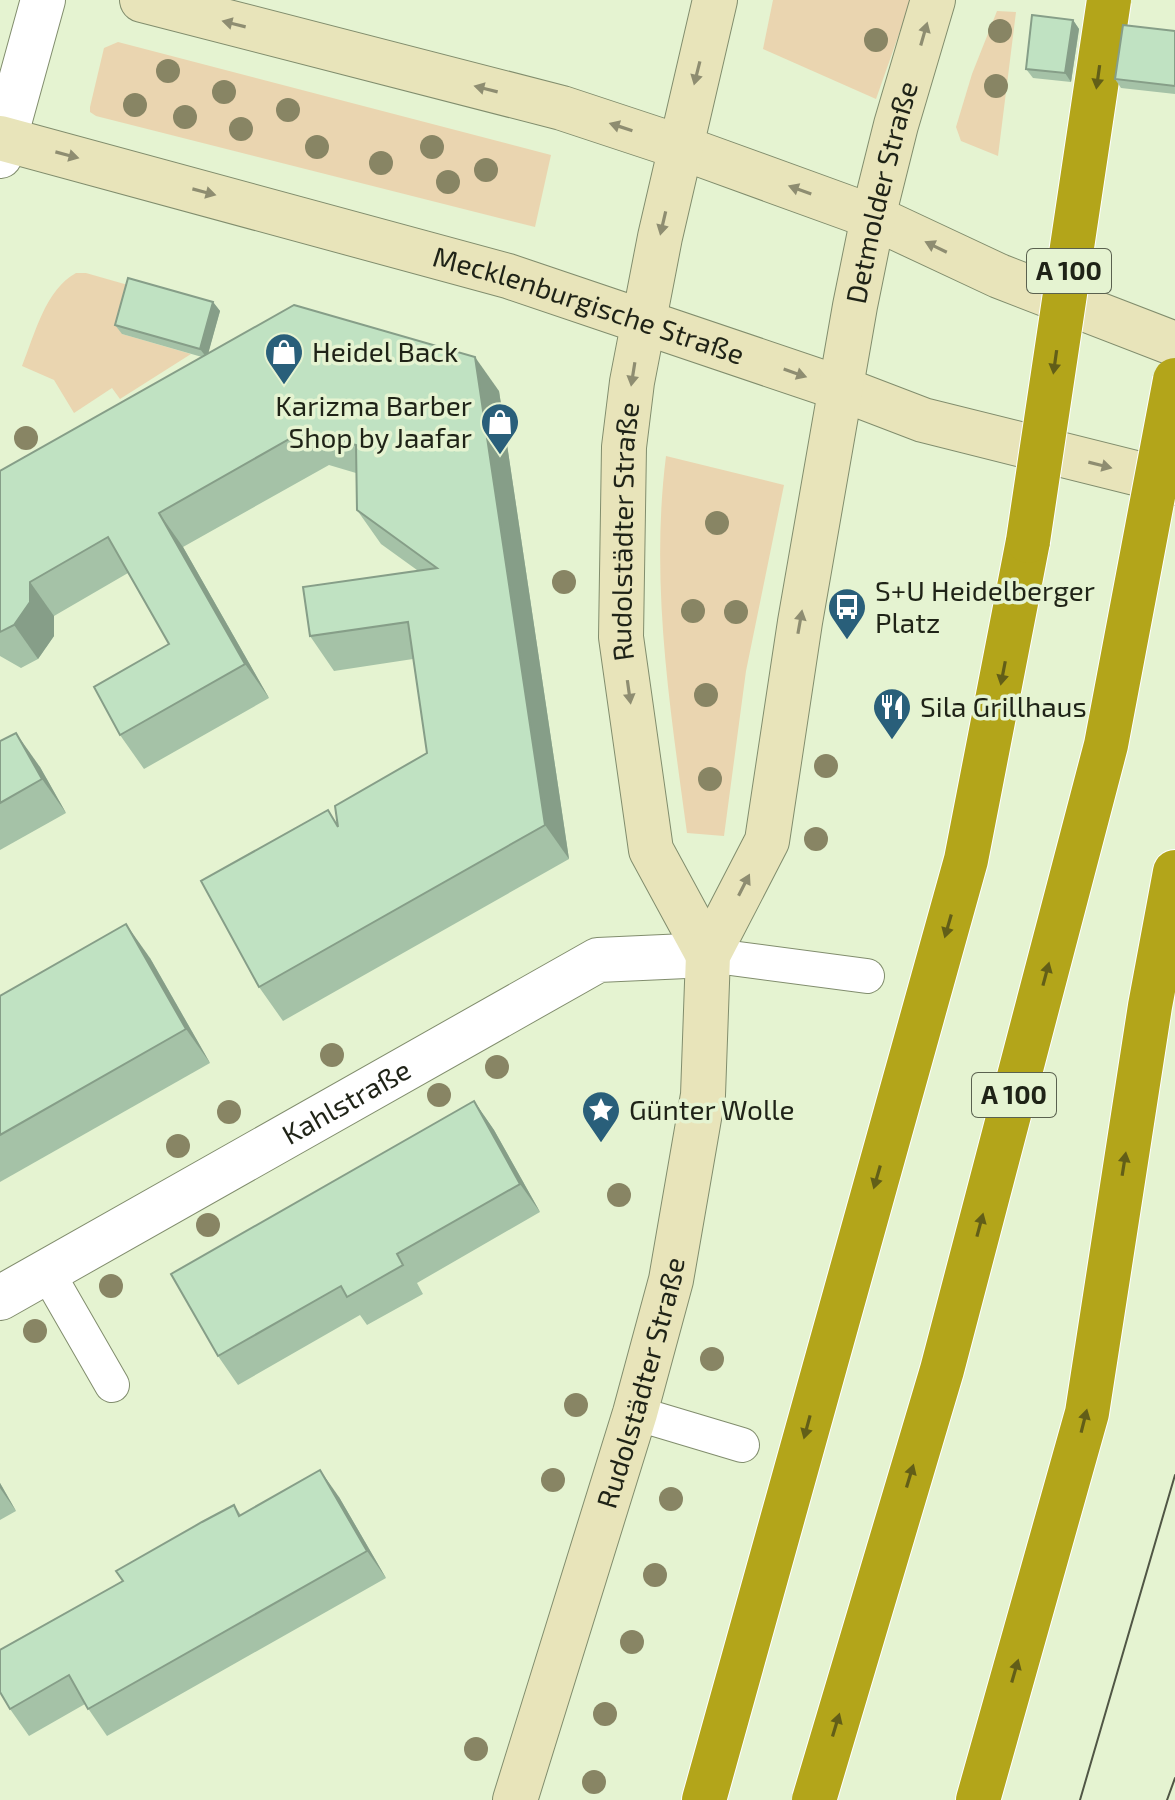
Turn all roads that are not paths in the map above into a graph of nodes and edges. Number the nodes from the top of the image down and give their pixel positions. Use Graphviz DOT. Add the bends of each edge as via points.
graph roads {
  1 [pos="43,0"];
  2 [pos="142,0"];
  3 [pos="715,0"];
  4 [pos="933,0"];
  5 [pos="1109,0"];
  6 [pos="2,144"];
  7 [pos="680,147"];
  8 [pos="873,217"];
  9 [pos="642,320"];
  10 [pos="1175,344"];
  11 [pos="1175,380"];
  12 [pos="842,389"];
  13 [pos="1175,483"];
  14 [pos="1175,872"];
  15 [pos="708,955"];
  16 [pos="867,976"];
  17 [pos="47,1272"];
  18 [pos="0,1298"];
  19 [pos="112,1385"];
  20 [pos="635,1413"];
  21 [pos="742,1445"];
  22 [pos="515,1800"];
  23 [pos="704,1800"];
  24 [pos="814,1800"];
  25 [pos="978,1800"];
  1 -- 6 [label="street"];
  7 -- 2 [label="main road, one-way" via="562,108"];
  3 -- 7 [label="main road, one-way"];
  8 -- 4 [label="main road, Detmolder Straße, one-way"];
  5 -- 23 [label="highway, A 100, one-way, bridge" via="1028,541 966,860"];
  6 -- 9 [label="main road, Mecklenburgische Straße, one-way" via="508,276"];
  8 -- 7 [label="main road, one-way"];
  7 -- 9 [label="main road, Rudolstädter Straße, one-way"];
  10 -- 8 [label="main road, one-way" via="984,270"];
  8 -- 12 [label="main road, Detmolder Straße"];
  9 -- 12 [label="main road, Mecklenburgische Straße, one-way"];
  9 -- 15 [label="main road, Rudolstädter Straße, one-way" via="624,447 621,637 651,850"];
  24 -- 11 [label="highway, A 100, one-way, bridge" via="942,1370 1106,745"];
  12 -- 13 [label="main road, Mecklenburgische Straße, one-way" via="942,426"];
  15 -- 12 [label="main road, Rudolstädter Straße, one-way" via="767,841"];
  25 -- 14 [label="highway, one-way" via="1087,1413"];
  15 -- 16 [label="lane"];
  15 -- 17 [label="street, Kahlstraße" via="598,960"];
  15 -- 20 [label="main road, Rudolstädter Straße" via="703,1095 671,1280"];
  17 -- 18 [label="street, Kahlstraße"];
  17 -- 19 [label="lane"];
  20 -- 21 [label="lane"];
  20 -- 22 [label="main road, Rudolstädter Straße"];
}
